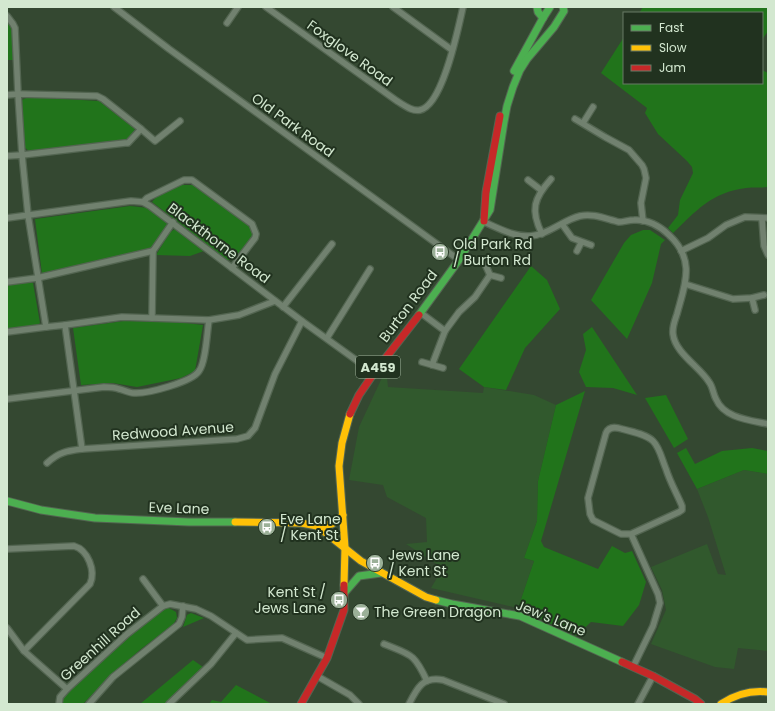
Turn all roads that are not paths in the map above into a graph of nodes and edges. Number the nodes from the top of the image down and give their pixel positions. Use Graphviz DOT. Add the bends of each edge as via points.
graph roads {
  1 [pos="114,7"];
  2 [pos="238,7"];
  3 [pos="266,7"];
  4 [pos="393,7"];
  5 [pos="463,7"];
  6 [pos="537,7"];
  7 [pos="550,7"];
  8 [pos="564,8"];
  9 [pos="7,16"];
  10 [pos="543,18"];
  11 [pos="559,18"];
  12 [pos="227,23"];
  13 [pos="452,50"];
  14 [pos="18,94"];
  15 [pos="7,95"];
  16 [pos="593,107"];
  17 [pos="575,119"];
  18 [pos="180,121"];
  19 [pos="583,123"];
  20 [pos="141,129"];
  21 [pos="22,155"];
  22 [pos="7,156"];
  23 [pos="550,179"];
  24 [pos="528,180"];
  25 [pos="541,190"];
  26 [pos="143,202"];
  27 [pos="28,215"];
  28 [pos="7,218"];
  29 [pos="765,218"];
  30 [pos="643,221"];
  31 [pos="173,222"];
  32 [pos="484,222"];
  33 [pos="562,224"];
  34 [pos="542,234"];
  35 [pos="580,243"];
  36 [pos="332,244"];
  37 [pos="591,245"];
  38 [pos="681,250"];
  39 [pos="153,251"];
  40 [pos="577,251"];
  41 [pos="768,255"];
  42 [pos="459,260"];
  43 [pos="485,264"];
  44 [pos="232,268"];
  45 [pos="370,269"];
  46 [pos="490,275"];
  47 [pos="37,278"];
  48 [pos="501,278"];
  49 [pos="7,282"];
  50 [pos="685,284"];
  51 [pos="764,295"];
  52 [pos="752,298"];
  53 [pos="275,301"];
  54 [pos="283,307"];
  55 [pos="754,310"];
  56 [pos="420,313"];
  57 [pos="152,318"];
  58 [pos="209,320"];
  59 [pos="302,321"];
  60 [pos="65,325"];
  61 [pos="46,327"];
  62 [pos="445,331"];
  63 [pos="7,332"];
  64 [pos="327,338"];
  65 [pos="422,362"];
  66 [pos="432,365"];
  67 [pos="443,368"];
  68 [pos="374,373"];
  69 [pos="75,390"];
  70 [pos="7,399"];
  71 [pos="768,424"];
  72 [pos="82,449"];
  73 [pos="47,463"];
  74 [pos="7,501"];
  75 [pos="343,515"];
  76 [pos="317,526"];
  77 [pos="631,534"];
  78 [pos="345,547"];
  79 [pos="7,550"];
  80 [pos="381,573"];
  81 [pos="143,579"];
  82 [pos="345,592"];
  83 [pos="163,606"];
  84 [pos="183,606"];
  85 [pos="7,628"];
  86 [pos="236,633"];
  87 [pos="384,644"];
  88 [pos="24,651"];
  89 [pos="327,658"];
  90 [pos="633,667"];
  91 [pos="317,676"];
  92 [pos="653,676"];
  93 [pos="427,680"];
  94 [pos="67,689"];
  95 [pos="768,692"];
  96 [pos="59,704"];
  97 [pos="89,704"];
  98 [pos="169,704"];
  99 [pos="301,704"];
  100 [pos="359,704"];
  101 [pos="409,704"];
  102 [pos="504,704"];
  103 [pos="638,704"];
  104 [pos="701,704"];
  105 [pos="721,704"];
  1 -- 42 [label="street, Old Park Road"];
  2 -- 12 [label="street"];
  3 -- 13 [label="street, Foxglove Road" via="413,110 419,111 429,106 444,80"];
  4 -- 13 [label="street"];
  5 -- 13 [label="street"];
  6 -- 10 [label="main road"];
  7 -- 10 [label="main road"];
  8 -- 11 [label="main road, A459"];
  9 -- 14 [label="street" via="15,28"];
  10 -- 11 [label="main road"];
  10 -- 32 [label="main road" via="515,69 505,95 483,209"];
  11 -- 32 [label="main road, A459" via="520,70 513,87 504,122 490,210"];
  14 -- 15 [label="street"];
  14 -- 20 [label="street" via="96,96"];
  14 -- 21 [label="street"];
  16 -- 19 [label="street"];
  17 -- 19 [label="street"];
  18 -- 20 [label="street" via="155,141"];
  19 -- 30 [label="street" via="629,150 642,165 646,178 641,203"];
  20 -- 21 [label="street" via="125,143"];
  21 -- 22 [label="street"];
  21 -- 27 [label="street"];
  23 -- 25 [label="street"];
  24 -- 25 [label="street"];
  25 -- 34 [label="street" via="534,210"];
  26 -- 27 [label="street" via="131,201"];
  26 -- 31 [label="street, Blackthorne Road"];
  26 -- 44 [label="street" via="184,180 192,180 252,224 255,238"];
  27 -- 28 [label="street"];
  27 -- 47 [label="street"];
  29 -- 38 [label="street" via="745,217"];
  29 -- 41 [label="street" via="764,246"];
  30 -- 33 [label="street" via="619,222 589,215"];
  30 -- 38 [label="street" via="660,227"];
  31 -- 39 [label="street"];
  31 -- 44 [label="street, Blackthorne Road"];
  32 -- 34 [label="street" via="516,235"];
  32 -- 42 [label="main road, Burton Road / A459"];
  33 -- 34 [label="street"];
  33 -- 35 [label="street" via="572,238"];
  35 -- 37 [label="street"];
  35 -- 40 [label="street"];
  36 -- 54 [label="street"];
  38 -- 50 [label="street" via="685,263"];
  39 -- 47 [label="street"];
  39 -- 57 [label="street"];
  42 -- 56 [label="main road, Burton Road / A459"];
  43 -- 46 [label="street"];
  44 -- 53 [label="street, Blackthorne Road"];
  45 -- 64 [label="street"];
  46 -- 48 [label="street"];
  46 -- 62 [label="street"];
  47 -- 49 [label="street"];
  47 -- 61 [label="street"];
  50 -- 52 [label="street" via="733,299"];
  50 -- 71 [label="street" via="673,327 673,336 678,346 711,384 723,409 733,416"];
  51 -- 52 [label="street"];
  52 -- 55 [label="street"];
  53 -- 54 [label="street, Blackthorne Road"];
  53 -- 58 [label="street" via="238,315"];
  54 -- 59 [label="street, Blackthorne Road"];
  56 -- 62 [label="street"];
  56 -- 68 [label="main road, Burton Road / A459"];
  57 -- 58 [label="street"];
  57 -- 60 [label="street" via="122,317"];
  58 -- 69 [label="street" via="203,363 190,379 148,392 134,393 104,387"];
  59 -- 64 [label="street, Blackthorne Road"];
  59 -- 72 [label="street, Redwood Avenue" via="275,374 255,428 248,436 237,439"];
  60 -- 61 [label="street"];
  60 -- 69 [label="street"];
  61 -- 63 [label="street"];
  62 -- 66 [label="street"];
  64 -- 68 [label="street, Blackthorne Road"];
  65 -- 66 [label="street"];
  66 -- 67 [label="street"];
  68 -- 75 [label="main road, Burton Road / A459" via="351,411 342,444 339,466"];
  69 -- 70 [label="street"];
  69 -- 72 [label="street"];
  72 -- 73 [label="street, Redwood Avenue" via="66,451"];
  74 -- 76 [label="main road, Eve Lane" via="41,510 95,518 301,523"];
  75 -- 76 [label="main road" via="331,525"];
  75 -- 78 [label="main road, Burton Road / A459"];
  76 -- 78 [label="main road, Eve Lane"];
  77 -- 77 [label="street" via="621,534 599,523 594,520 589,509 588,498 606,432 612,427 654,441 682,506 680,512"];
  77 -- 90 [label="street" via="660,603 653,626"];
  78 -- 80 [label="main road, Jew's Lane"];
  78 -- 82 [label="main road, A459"];
  79 -- 88 [label="street" via="74,546 84,551 93,570 90,584"];
  80 -- 82 [label="main road" via="359,576"];
  80 -- 90 [label="main road, Jew's Lane" via="426,597 520,616"];
  81 -- 83 [label="street"];
  82 -- 89 [label="main road, A459" via="344,610"];
  83 -- 84 [label="street"];
  83 -- 94 [label="street, Greenhill Road"];
  84 -- 86 [label="street" via="211,616"];
  84 -- 97 [label="street" via="179,624 113,677"];
  85 -- 88 [label="street"];
  86 -- 89 [label="street" via="247,640 282,638"];
  86 -- 98 [label="street" via="211,664"];
  87 -- 93 [label="street" via="411,655"];
  88 -- 94 [label="street"];
  89 -- 91 [label="main road, A459"];
  90 -- 92 [label="main road, Jew's Lane"];
  91 -- 99 [label="main road, A459"];
  91 -- 100 [label="street" via="350,695"];
  92 -- 103 [label="street"];
  92 -- 104 [label="main road, Jew's Lane"];
  93 -- 101 [label="street" via="416,690"];
  93 -- 102 [label="street" via="443,680"];
  94 -- 96 [label="street, Greenhill Road" via="60,697"];
  95 -- 105 [label="main road" via="740,692"];
}
